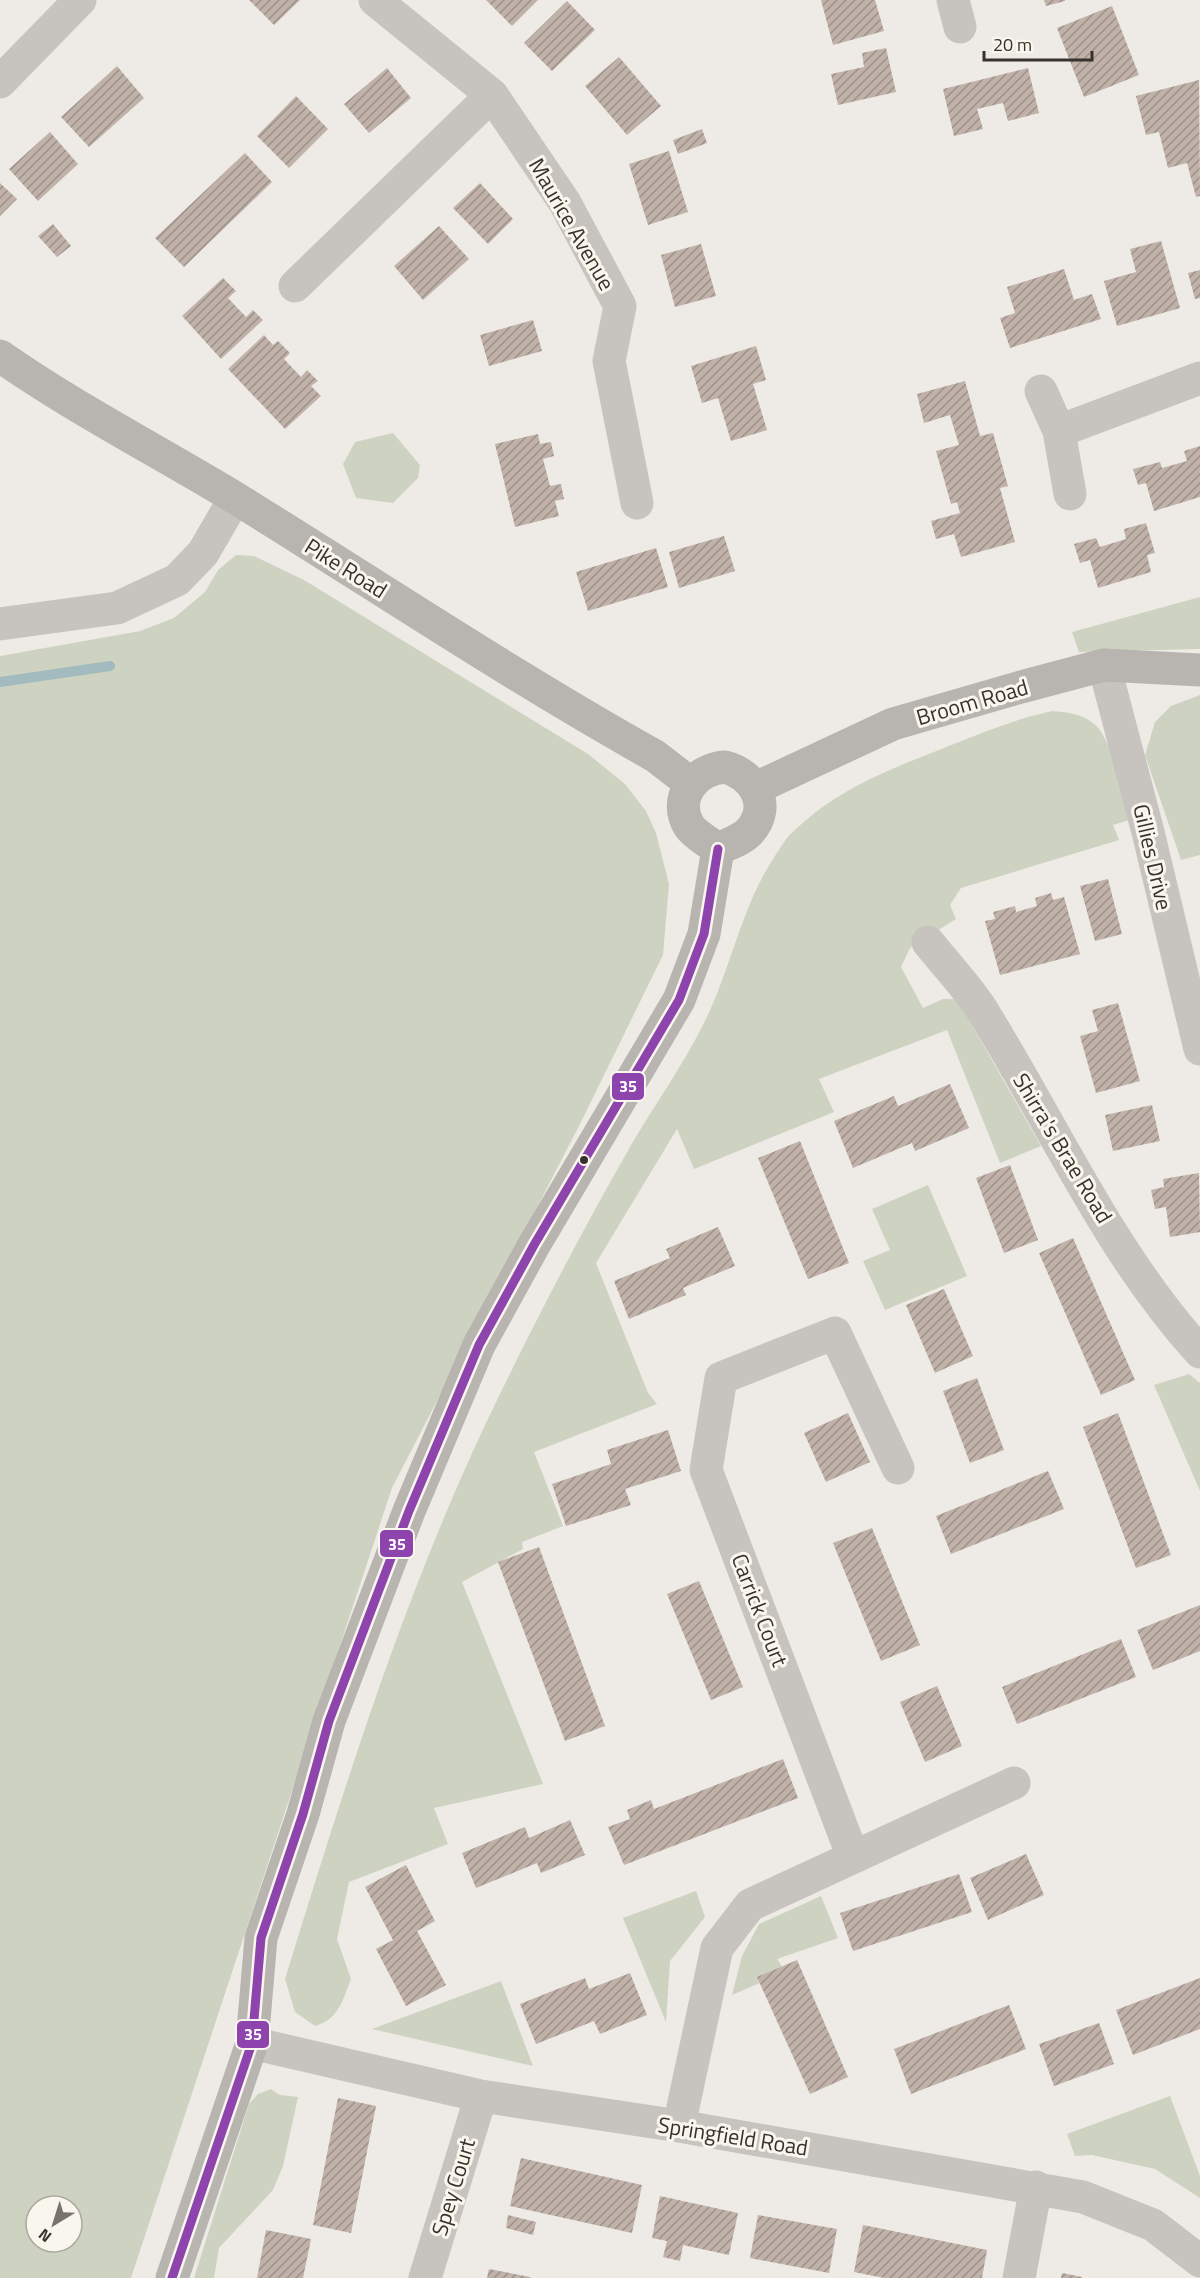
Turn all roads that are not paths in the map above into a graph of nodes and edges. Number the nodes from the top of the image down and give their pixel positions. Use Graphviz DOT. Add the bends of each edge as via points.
graph roads {
  1 [pos="80,0"];
  2 [pos="375,0"];
  3 [pos="0,82"];
  4 [pos="492,95"];
  5 [pos="295,286"];
  6 [pos="0,356"];
  7 [pos="1200,378"];
  8 [pos="1041,391"];
  9 [pos="1059,431"];
  10 [pos="1070,494"];
  11 [pos="235,498"];
  12 [pos="637,502"];
  13 [pos="0,624"];
  14 [pos="1104,665"];
  15 [pos="1200,670"];
  16 [pos="690,783"];
  17 [pos="756,788"];
  18 [pos="718,849"];
  19 [pos="928,942"];
  20 [pos="1195,1010"];
  21 [pos="1200,1049"];
  22 [pos="1200,1352"];
  23 [pos="898,1468"];
  24 [pos="1014,1783"];
  25 [pos="853,1857"];
  26 [pos="252,2043"];
  27 [pos="481,2096"];
  28 [pos="679,2126"];
  29 [pos="1036,2187"];
  30 [pos="1200,2261"];
  31 [pos="172,2278"];
  32 [pos="425,2278"];
  33 [pos="1019,2278"];
  1 -- 3 [label="street"];
  2 -- 4 [label="street, Maurice Avenue"];
  4 -- 5 [label="street"];
  4 -- 12 [label="street, Maurice Avenue" via="565,203 620,306 609,361"];
  6 -- 11 [label="street, Pike Road" via="48,389"];
  7 -- 9 [label="street"];
  8 -- 9 [label="street"];
  9 -- 10 [label="street"];
  11 -- 13 [label="street" via="203,553 177,580 117,608"];
  11 -- 16 [label="street, Pike Road" via="655,756"];
  14 -- 15 [label="street, Broom Road"];
  14 -- 17 [label="street, Broom Road" via="893,724"];
  14 -- 20 [label="street, Gillies Drive"];
  16 -- 17 [label="street" via="711,768 725,767 737,770"];
  16 -- 18 [label="street" via="683,805 685,816 698,835"];
  17 -- 18 [label="street" via="760,810 756,821 741,838"];
  18 -- 26 [label="street" via="704,934 679,1000 479,1345 409,1511 329,1721 261,1938"];
  19 -- 22 [label="street, Shirra's Brae Road" via="981,1008 1102,1216 1163,1312"];
  20 -- 21 [label="street, Gillies Drive"];
  23 -- 25 [label="street, Carrick Court" via="835,1333 721,1378 706,1470"];
  24 -- 25 [label="street"];
  25 -- 28 [label="street" via="750,1905 717,1948"];
  26 -- 27 [label="street, Springfield Road"];
  26 -- 31 [label="street"];
  27 -- 28 [label="street, Springfield Road"];
  27 -- 32 [label="street, Spey Court"];
  28 -- 29 [label="street, Springfield Road"];
  29 -- 30 [label="street, Springfield Road" via="1083,2197 1153,2224"];
  29 -- 33 [label="street"];
}
